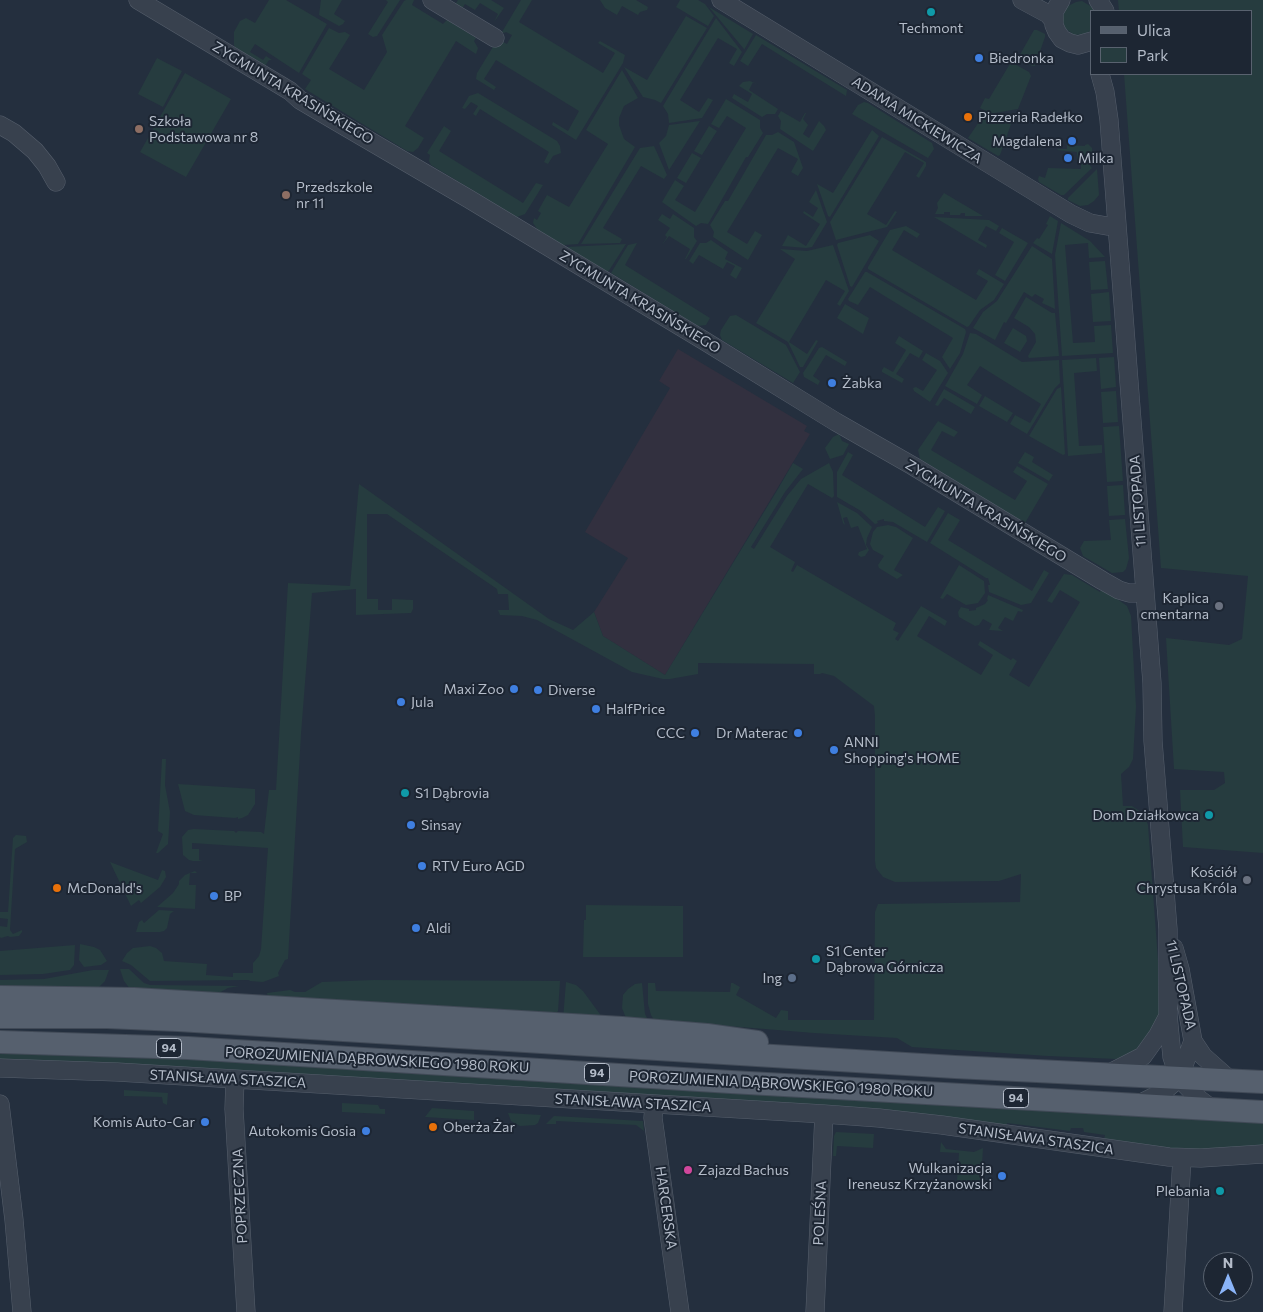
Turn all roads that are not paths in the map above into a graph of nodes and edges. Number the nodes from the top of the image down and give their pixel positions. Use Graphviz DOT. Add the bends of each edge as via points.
graph roads {
  1 [pos="138,0"];
  2 [pos="432,0"];
  3 [pos="721,0"];
  4 [pos="1022,0"];
  5 [pos="1061,0"];
  6 [pos="1053,20"];
  7 [pos="494,38"];
  8 [pos="1090,45"];
  9 [pos="1100,75"];
  10 [pos="0,125"];
  11 [pos="56,182"];
  12 [pos="1117,225"];
  13 [pos="1145,593"];
  14 [pos="1168,929"];
  15 [pos="0,997"];
  16 [pos="1168,1015"];
  17 [pos="0,1017"];
  18 [pos="1193,1041"];
  19 [pos="0,1042"];
  20 [pos="833,1059"];
  21 [pos="0,1068"];
  22 [pos="1105,1075"];
  23 [pos="1179,1078"];
  24 [pos="235,1079"];
  25 [pos="1230,1080"];
  26 [pos="1263,1082"];
  27 [pos="0,1104"];
  28 [pos="654,1104"];
  29 [pos="1136,1106"];
  30 [pos="1211,1108"];
  31 [pos="1263,1112"];
  32 [pos="824,1114"];
  33 [pos="1263,1154"];
  34 [pos="1182,1158"];
  35 [pos="22,1312"];
  36 [pos="246,1312"];
  37 [pos="680,1312"];
  38 [pos="815,1312"];
  39 [pos="1173,1312"];
  1 -- 13 [label="street, ZYGMUNTA KRASIŃSKIEGO" via="1103,581 1129,593"];
  2 -- 7 [label="street"];
  3 -- 12 [label="street, ADAMA MICKIEWICZA" via="1078,218 1097,224"];
  4 -- 6 [label="street"];
  5 -- 6 [label="street"];
  6 -- 8 [label="street" via="1056,32 1062,38 1070,43"];
  9 -- 12 [label="street, 11 LISTOPADA" via="1109,120"];
  10 -- 11 [label="street" via="35,151"];
  12 -- 13 [label="street, 11 LISTOPADA"];
  13 -- 14 [label="street, 11 LISTOPADA"];
  14 -- 16 [label="street, 11 LISTOPADA"];
  14 -- 18 [label="street, 11 LISTOPADA" via="1180,969"];
  15 -- 20 [label="main road" via="134,999 622,1028 732,1038"];
  16 -- 22 [label="street" via="1143,1056"];
  16 -- 23 [label="street, 11 LISTOPADA" via="1172,1057"];
  17 -- 20 [label="main road, POROZUMIENIA DĄBROWSKIEGO 1980 ROKU / 94" via="178,1020"];
  18 -- 23 [label="street"];
  18 -- 25 [label="street" via="1203,1056"];
  19 -- 29 [label="main road, POROZUMIENIA DĄBROWSKIEGO 1980 ROKU / 94" via="216,1050"];
  20 -- 22 [label="main road, POROZUMIENIA DĄBROWSKIEGO 1980 ROKU / 94"];
  21 -- 24 [label="street, STANISŁAWA STASZICA"];
  22 -- 23 [label="main road, POROZUMIENIA DĄBROWSKIEGO 1980 ROKU / 94"];
  23 -- 25 [label="main road, POROZUMIENIA DĄBROWSKIEGO 1980 ROKU / 94"];
  23 -- 29 [label="street"];
  23 -- 30 [label="street"];
  24 -- 28 [label="street, STANISŁAWA STASZICA"];
  24 -- 36 [label="street, POPRZECZNA"];
  25 -- 26 [label="main road, POROZUMIENIA DĄBROWSKIEGO 1980 ROKU / 94"];
  27 -- 35 [label="street"];
  28 -- 32 [label="street, STANISŁAWA STASZICA"];
  28 -- 37 [label="street, HARCERSKA" via="653,1118"];
  29 -- 30 [label="main road, POROZUMIENIA DĄBROWSKIEGO 1980 ROKU / 94"];
  30 -- 31 [label="main road, POROZUMIENIA DĄBROWSKIEGO 1980 ROKU / 94"];
  32 -- 34 [label="street, STANISŁAWA STASZICA" via="942,1125"];
  32 -- 38 [label="street, POLEŚNA"];
  33 -- 34 [label="street, STANISŁAWA STASZICA"];
  34 -- 39 [label="street"];
}
